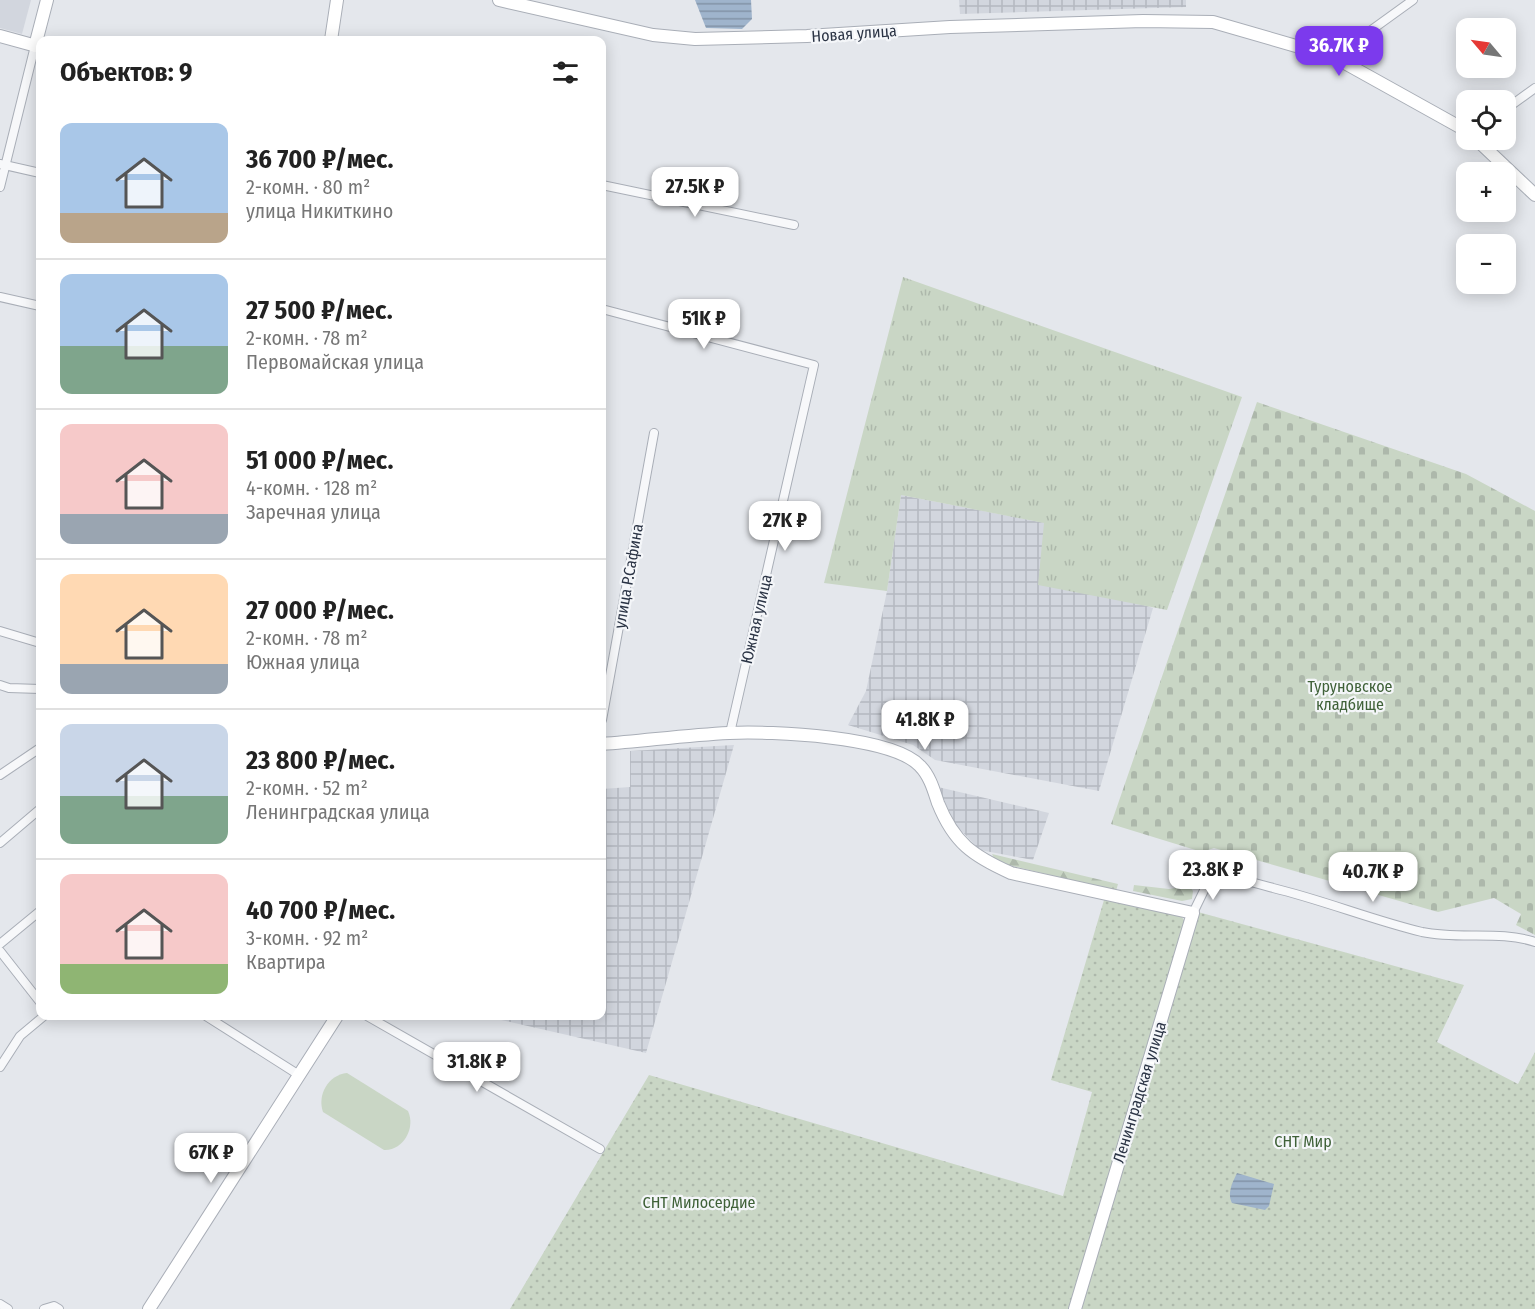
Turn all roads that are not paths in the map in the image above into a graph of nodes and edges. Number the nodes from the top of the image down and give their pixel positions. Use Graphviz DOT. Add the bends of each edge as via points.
graph roads {
  1 [pos="47,0"];
  2 [pos="337,0"];
  3 [pos="499,0"];
  4 [pos="1413,0"];
  5 [pos="0,36"];
  6 [pos="40,36"];
  7 [pos="332,36"];
  8 [pos="36,45"];
  9 [pos="36,53"];
  10 [pos="1334,57"];
  11 [pos="1535,88"];
  12 [pos="1516,102"];
  13 [pos="1456,125"];
  14 [pos="1488,150"];
  15 [pos="3,164"];
  16 [pos="36,172"];
  17 [pos="606,186"];
  18 [pos="0,188"];
  19 [pos="1535,195"];
  20 [pos="794,225"];
  21 [pos="0,297"];
  22 [pos="36,305"];
  23 [pos="606,310"];
  24 [pos="654,433"];
  25 [pos="0,631"];
  26 [pos="36,642"];
  27 [pos="0,685"];
  28 [pos="36,689"];
  29 [pos="606,698"];
  30 [pos="730,733"];
  31 [pos="606,744"];
  32 [pos="36,751"];
  33 [pos="0,775"];
  34 [pos="36,812"];
  35 [pos="0,843"];
  36 [pos="1193,913"];
  37 [pos="36,914"];
  38 [pos="1535,942"];
  39 [pos="0,944"];
  40 [pos="0,951"];
  41 [pos="36,997"];
  42 [pos="39,1020"];
  43 [pos="212,1020"];
  44 [pos="334,1020"];
  45 [pos="374,1020"];
  46 [pos="0,1068"];
  47 [pos="298,1075"];
  48 [pos="600,1149"];
  49 [pos="0,1304"];
  50 [pos="8,1309"];
  51 [pos="44,1309"];
  52 [pos="59,1309"];
  53 [pos="149,1309"];
  54 [pos="1075,1309"];
  1 -- 6 [label="street"];
  2 -- 7 [label="street"];
  3 -- 10 [label="street, Новая улица" via="653,35 695,39 973,26 1213,22"];
  4 -- 10 [label="street"];
  5 -- 8 [label="street"];
  9 -- 15 [label="street"];
  10 -- 13 [label="street, Новая улица"];
  11 -- 12 [label="street"];
  14 -- 19 [label="street"];
  15 -- 16 [label="street"];
  15 -- 18 [label="street"];
  17 -- 20 [label="street"];
  21 -- 22 [label="street"];
  23 -- 30 [label="street, Южная улица" via="814,365"];
  24 -- 29 [label="street, улица Р.Сафина"];
  25 -- 26 [label="street"];
  27 -- 28 [label="street"];
  30 -- 31 [label="street"];
  30 -- 36 [label="street" via="813,737 901,753 921,766 947,826 958,840 989,863 1011,873"];
  32 -- 33 [label="street"];
  34 -- 35 [label="street"];
  36 -- 38 [label="street, Ленинградская улица" via="1210,878 1225,877 1422,932 1451,936 1516,935"];
  36 -- 54 [label="street, Ленинградская улица"];
  37 -- 39 [label="street"];
  40 -- 41 [label="street"];
  42 -- 46 [label="street" via="20,1036"];
  43 -- 47 [label="street"];
  44 -- 47 [label="street"];
  45 -- 48 [label="street"];
  47 -- 53 [label="street"];
  49 -- 50 [label="street"];
  51 -- 52 [label="street"];
}
